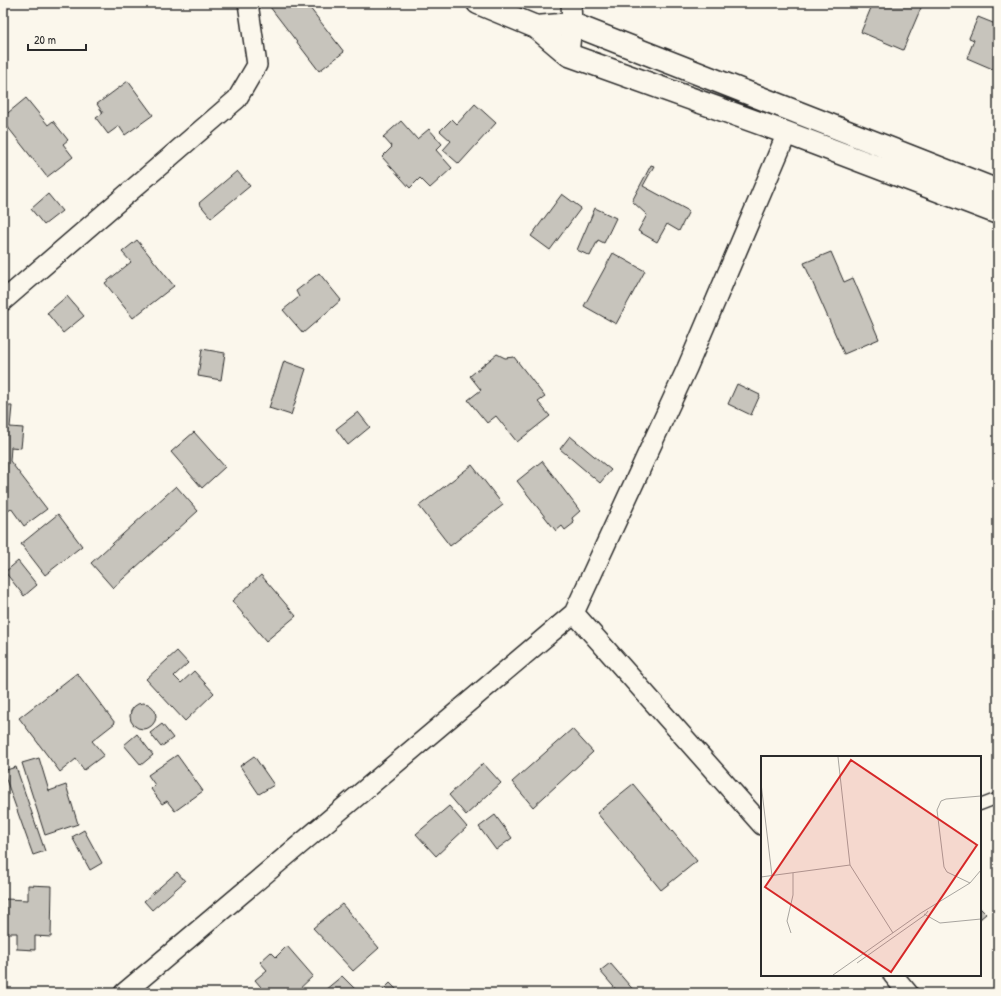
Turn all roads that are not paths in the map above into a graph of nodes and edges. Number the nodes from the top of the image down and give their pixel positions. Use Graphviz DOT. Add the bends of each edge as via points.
graph roads {
  1 [pos="248,3"];
  2 [pos="478,3"];
  3 [pos="571,13"];
  4 [pos="536,27"];
  5 [pos="569,55"];
  6 [pos="787,133"];
  7 [pos="998,191"];
  8 [pos="998,213"];
  9 [pos="3,301"];
  10 [pos="574,613"];
  11 [pos="998,798"];
  12 [pos="981,805"];
  13 [pos="761,823"];
  14 [pos="894,976"];
  15 [pos="124,993"];
  16 [pos="908,993"];
  1 -- 9 [label="street" via="257,65 237,99"];
  2 -- 4 [label="main road"];
  3 -- 4 [label="main road"];
  3 -- 5 [label="street"];
  3 -- 7 [label="main road"];
  4 -- 5 [label="main road"];
  5 -- 6 [label="main road"];
  6 -- 8 [label="main road"];
  6 -- 10 [label="street" via="687,368"];
  10 -- 13 [label="street"];
  10 -- 15 [label="street"];
  11 -- 12 [label="lane"];
  14 -- 16 [label="street"];
}
